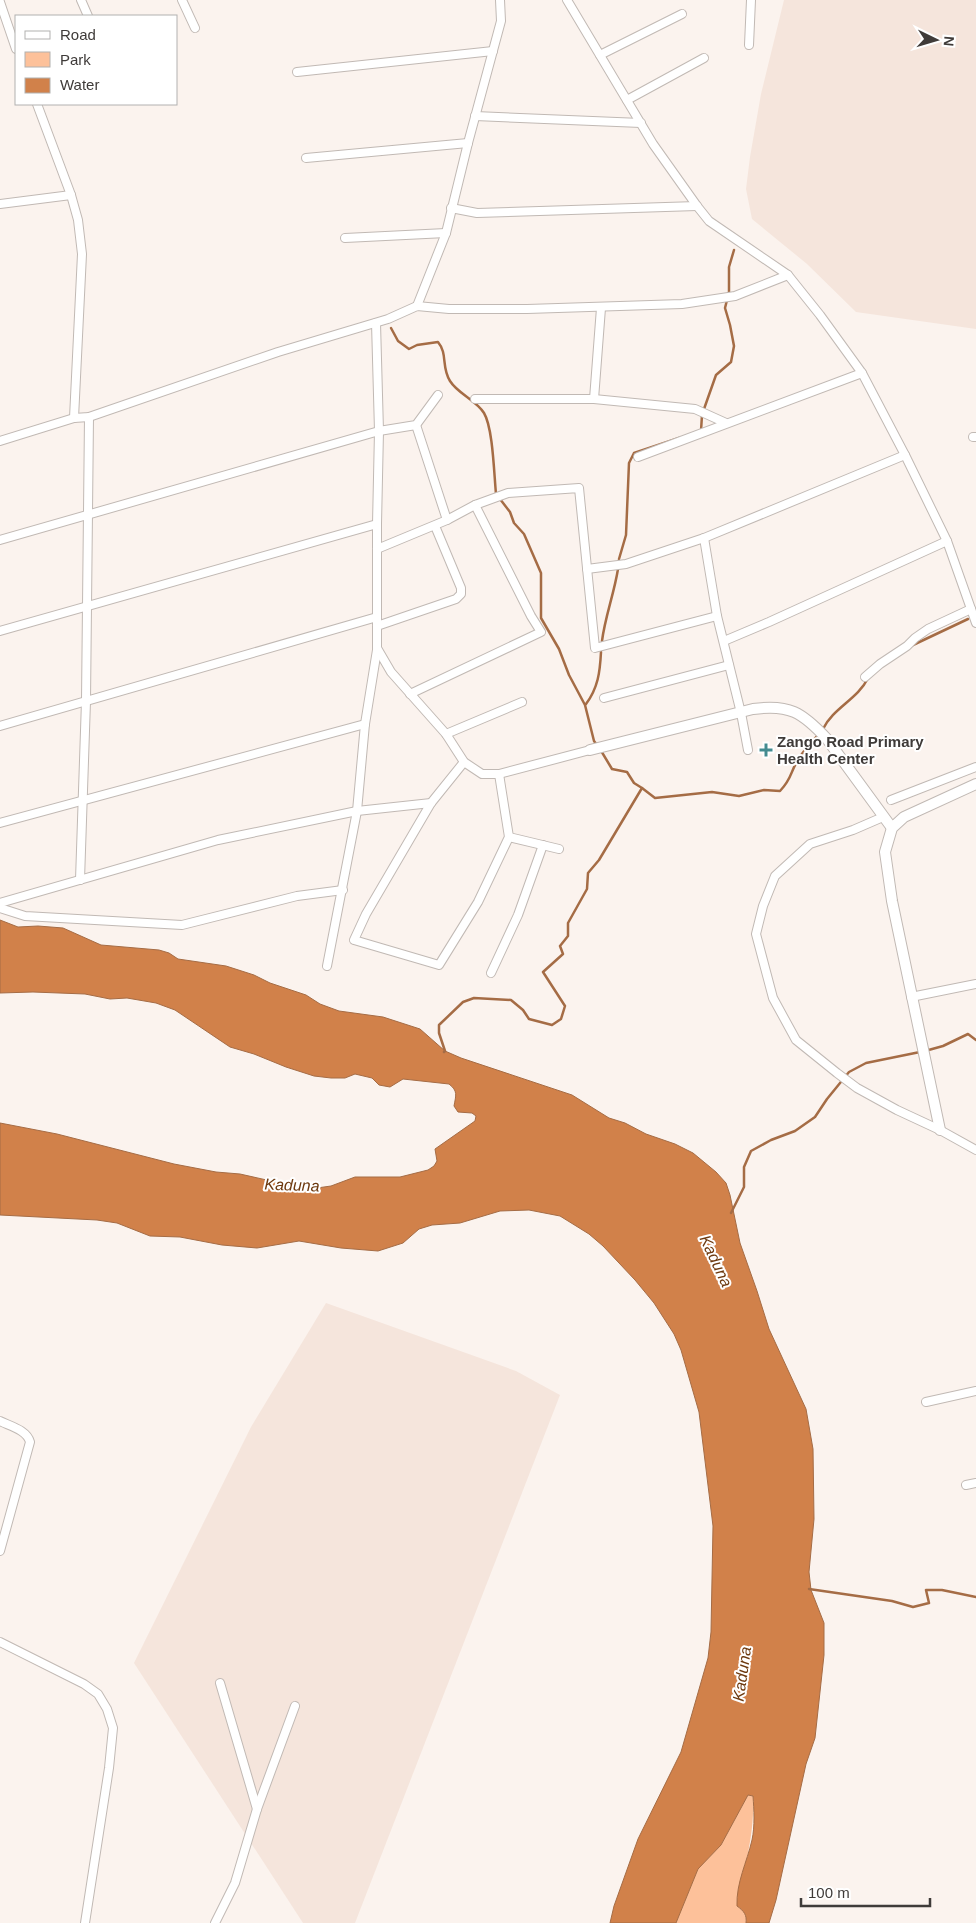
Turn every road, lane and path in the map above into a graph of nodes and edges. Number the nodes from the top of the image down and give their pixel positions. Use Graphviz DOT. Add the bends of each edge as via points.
graph roads {
  1 [pos="81,0"];
  2 [pos="182,0"];
  3 [pos="500,0"];
  4 [pos="751,0"];
  5 [pos="569,1"];
  6 [pos="0,2"];
  7 [pos="682,14"];
  8 [pos="88,15"];
  9 [pos="195,28"];
  10 [pos="749,45"];
  11 [pos="15,46"];
  12 [pos="493,52"];
  13 [pos="600,55"];
  14 [pos="704,58"];
  15 [pos="297,72"];
  16 [pos="627,100"];
  17 [pos="37,105"];
  18 [pos="475,116"];
  19 [pos="641,123"];
  20 [pos="468,143"];
  21 [pos="306,158"];
  22 [pos="71,195"];
  23 [pos="0,204"];
  24 [pos="697,206"];
  25 [pos="451,208"];
  26 [pos="446,233"];
  27 [pos="345,238"];
  28 [pos="788,275"];
  29 [pos="417,306"];
  30 [pos="601,308"];
  31 [pos="376,323"];
  32 [pos="862,373"];
  33 [pos="438,395"];
  34 [pos="475,399"];
  35 [pos="594,399"];
  36 [pos="90,417"];
  37 [pos="74,418"];
  38 [pos="726,424"];
  39 [pos="416,425"];
  40 [pos="379,431"];
  41 [pos="0,441"];
  42 [pos="905,456"];
  43 [pos="638,457"];
  44 [pos="475,505"];
  45 [pos="88,515"];
  46 [pos="448,520"];
  47 [pos="377,524"];
  48 [pos="435,526"];
  49 [pos="704,538"];
  50 [pos="0,540"];
  51 [pos="946,541"];
  52 [pos="377,549"];
  53 [pos="587,569"];
  54 [pos="87,606"];
  55 [pos="971,609"];
  56 [pos="716,616"];
  57 [pos="377,622"];
  58 [pos="976,623"];
  59 [pos="0,631"];
  60 [pos="724,641"];
  61 [pos="377,648"];
  62 [pos="730,665"];
  63 [pos="865,678"];
  64 [pos="410,694"];
  65 [pos="604,698"];
  66 [pos="86,701"];
  67 [pos="522,702"];
  68 [pos="741,713"];
  69 [pos="365,724"];
  70 [pos="0,726"];
  71 [pos="446,734"];
  72 [pos="590,750"];
  73 [pos="748,750"];
  74 [pos="464,762"];
  75 [pos="976,767"];
  76 [pos="500,774"];
  77 [pos="976,784"];
  78 [pos="890,800"];
  79 [pos="82,802"];
  80 [pos="431,804"];
  81 [pos="357,811"];
  82 [pos="883,817"];
  83 [pos="0,823"];
  84 [pos="892,828"];
  85 [pos="509,837"];
  86 [pos="543,845"];
  87 [pos="559,849"];
  88 [pos="80,880"];
  89 [pos="343,890"];
  90 [pos="0,903"];
  91 [pos="0,908"];
  92 [pos="327,966"];
  93 [pos="491,973"];
  94 [pos="976,984"];
  95 [pos="912,997"];
  96 [pos="940,1130"];
  97 [pos="976,1150"];
  98 [pos="976,1391"];
  99 [pos="926,1402"];
  100 [pos="0,1421"];
  101 [pos="976,1483"];
  102 [pos="966,1485"];
  103 [pos="0,1552"];
  104 [pos="0,1642"];
  105 [pos="220,1683"];
  106 [pos="295,1706"];
  107 [pos="257,1809"];
  108 [pos="85,1923"];
  109 [pos="215,1923"];
  1 -- 8 [label="street"];
  2 -- 9 [label="street"];
  3 -- 12 [label="street" via="501,22"];
  4 -- 10 [label="street"];
  5 -- 13 [label="street"];
  6 -- 11 [label="street"];
  7 -- 13 [label="street"];
  12 -- 15 [label="street"];
  12 -- 18 [label="street"];
  13 -- 16 [label="street"];
  14 -- 16 [label="street"];
  16 -- 19 [label="street"];
  17 -- 22 [label="street"];
  18 -- 19 [label="street"];
  18 -- 20 [label="street"];
  19 -- 24 [label="street"];
  20 -- 21 [label="street"];
  20 -- 25 [label="street"];
  22 -- 23 [label="street"];
  22 -- 37 [label="street" via="82,254"];
  24 -- 25 [label="street" via="477,212"];
  24 -- 28 [label="street" via="709,221"];
  25 -- 26 [label="street"];
  26 -- 27 [label="street"];
  26 -- 29 [label="street"];
  28 -- 30 [label="street" via="721,299"];
  28 -- 32 [label="street"];
  29 -- 30 [label="street" via="449,309"];
  29 -- 31 [label="street"];
  30 -- 35 [label="street"];
  31 -- 36 [label="street" via="278,352"];
  31 -- 40 [label="street"];
  32 -- 38 [label="street"];
  32 -- 42 [label="street"];
  33 -- 39 [label="street"];
  34 -- 35 [label="street"];
  35 -- 38 [label="street" via="695,408"];
  36 -- 37 [label="street"];
  36 -- 45 [label="street"];
  37 -- 41 [label="street"];
  38 -- 43 [label="street"];
  39 -- 40 [label="street"];
  39 -- 46 [label="street"];
  40 -- 45 [label="street"];
  40 -- 47 [label="street"];
  42 -- 49 [label="street"];
  42 -- 51 [label="street"];
  44 -- 46 [label="street"];
  44 -- 53 [label="street" via="508,493 579,488"];
  44 -- 64 [label="street" via="541,632"];
  45 -- 50 [label="street"];
  45 -- 54 [label="street"];
  46 -- 48 [label="street"];
  47 -- 52 [label="street"];
  47 -- 54 [label="street"];
  48 -- 52 [label="street"];
  48 -- 57 [label="street" via="461,594 456,599"];
  49 -- 53 [label="street" via="626,564"];
  49 -- 56 [label="street"];
  51 -- 55 [label="street"];
  51 -- 60 [label="street"];
  52 -- 57 [label="street"];
  53 -- 56 [label="street" via="595,648"];
  54 -- 59 [label="street"];
  54 -- 66 [label="street"];
  55 -- 58 [label="street"];
  55 -- 63 [label="street" via="914,638"];
  56 -- 60 [label="street"];
  57 -- 61 [label="street"];
  57 -- 66 [label="street"];
  60 -- 62 [label="street"];
  61 -- 64 [label="street" via="391,672"];
  61 -- 69 [label="street"];
  62 -- 65 [label="street"];
  62 -- 68 [label="street"];
  64 -- 71 [label="street"];
  66 -- 70 [label="street"];
  66 -- 79 [label="street"];
  67 -- 71 [label="street"];
  68 -- 72 [label="street"];
  68 -- 73 [label="street"];
  68 -- 82 [label="street" via="768,707 789,709 818,729"];
  69 -- 79 [label="street"];
  69 -- 81 [label="street"];
  71 -- 74 [label="street"];
  72 -- 76 [label="street"];
  74 -- 76 [label="street" via="482,774"];
  74 -- 80 [label="street"];
  75 -- 78 [label="street"];
  76 -- 85 [label="street"];
  77 -- 84 [label="street" via="904,817"];
  79 -- 83 [label="street"];
  79 -- 88 [label="street"];
  80 -- 81 [label="street"];
  80 -- 85 [label="street" via="354,940 439,965 478,902"];
  81 -- 88 [label="street" via="218,840"];
  81 -- 89 [label="street"];
  82 -- 84 [label="street"];
  82 -- 96 [label="street" via="810,844 775,876 756,934 773,998 796,1040 857,1088"];
  84 -- 95 [label="street" via="885,852"];
  85 -- 86 [label="street"];
  86 -- 87 [label="street"];
  86 -- 93 [label="street" via="518,915"];
  88 -- 90 [label="street"];
  89 -- 91 [label="street" via="297,896 182,926 25,916"];
  89 -- 92 [label="street"];
  94 -- 95 [label="street"];
  95 -- 96 [label="street"];
  96 -- 97 [label="street"];
  98 -- 99 [label="street"];
  100 -- 103 [label="street" via="23,1432 30,1442"];
  101 -- 102 [label="street"];
  104 -- 108 [label="street" via="98,1694 113,1728 110,1768"];
  105 -- 107 [label="street"];
  106 -- 107 [label="street"];
  107 -- 109 [label="street" via="235,1883"];
}
